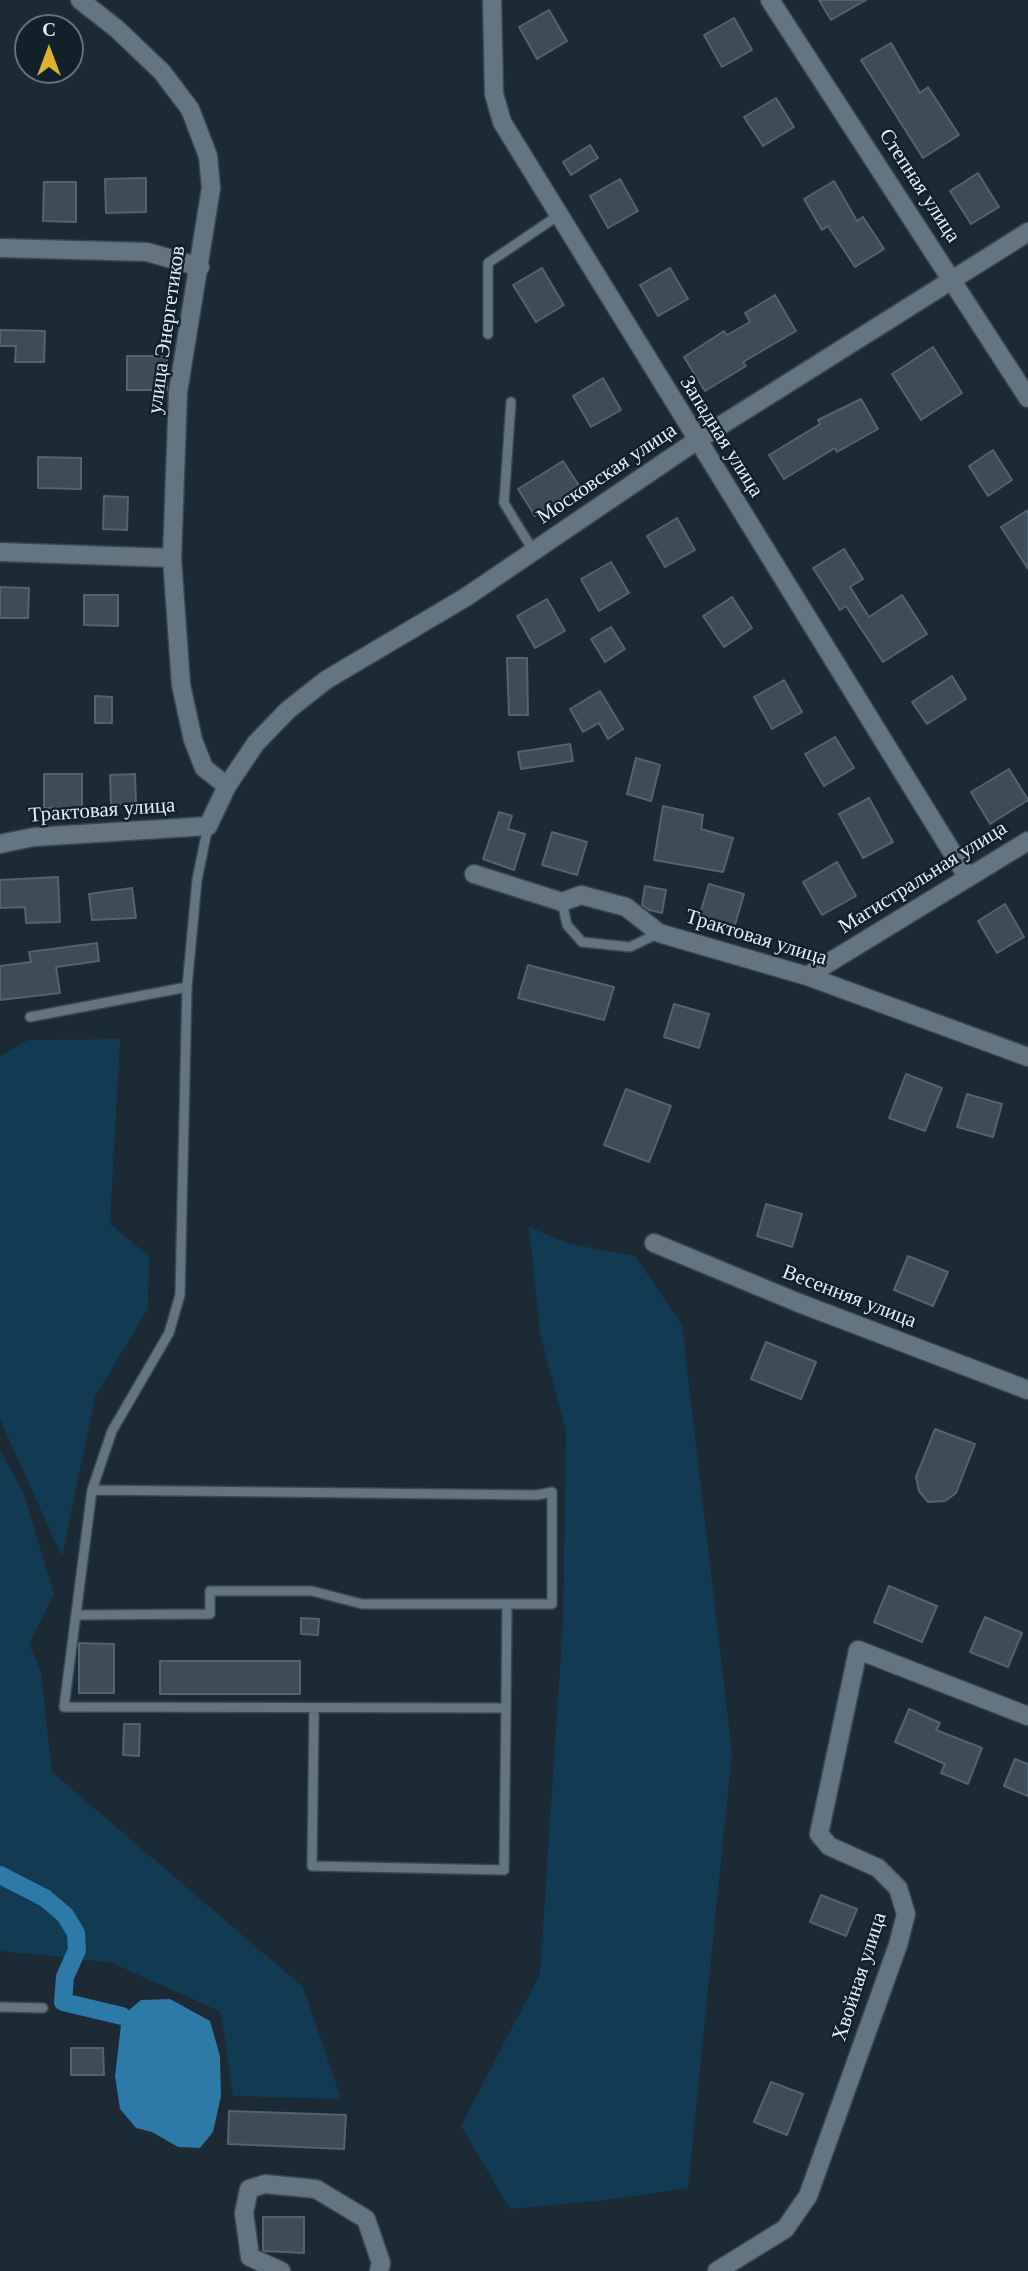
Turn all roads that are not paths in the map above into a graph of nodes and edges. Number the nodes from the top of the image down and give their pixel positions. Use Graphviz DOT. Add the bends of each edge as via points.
graph roads {
  1 [pos="80,0"];
  2 [pos="492,0"];
  3 [pos="770,0"];
  4 [pos="559,215"];
  5 [pos="1028,232"];
  6 [pos="0,248"];
  7 [pos="200,267"];
  8 [pos="953,280"];
  9 [pos="488,334"];
  10 [pos="1028,398"];
  11 [pos="511,402"];
  12 [pos="696,441"];
  13 [pos="0,552"];
  14 [pos="534,552"];
  15 [pos="172,558"];
  16 [pos="227,786"];
  17 [pos="208,826"];
  18 [pos="1028,841"];
  19 [pos="0,844"];
  20 [pos="474,874"];
  21 [pos="968,878"];
  22 [pos="562,901"];
  23 [pos="659,933"];
  24 [pos="807,976"];
  25 [pos="187,987"];
  26 [pos="30,1017"];
  27 [pos="1028,1057"];
  28 [pos="654,1243"];
  29 [pos="1028,1390"];
  30 [pos="92,1490"];
  31 [pos="507,1604"];
  32 [pos="76,1615"];
  33 [pos="506,1708"];
  34 [pos="314,1709"];
  35 [pos="1028,1716"];
  36 [pos="0,2007"];
  37 [pos="43,2008"];
  38 [pos="281,2271"];
  39 [pos="379,2271"];
  40 [pos="717,2271"];
  1 -- 7 [label="street, улица Энергетиков" via="162,72 190,109 208,156 211,188"];
  2 -- 4 [label="street, Западная улица" via="494,94 502,122"];
  3 -- 8 [label="street, Степная улица"];
  4 -- 9 [label="lane" via="488,263"];
  4 -- 12 [label="street, Западная улица"];
  5 -- 8 [label="street, Московская улица"];
  6 -- 7 [label="street" via="147,252"];
  7 -- 15 [label="street, улица Энергетиков" via="178,392"];
  8 -- 10 [label="street, Степная улица"];
  8 -- 12 [label="street, Московская улица"];
  11 -- 14 [label="lane" via="504,503"];
  12 -- 14 [label="street, Московская улица"];
  12 -- 21 [label="street, Западная улица"];
  13 -- 15 [label="street"];
  14 -- 16 [label="street, Московская улица" via="326,680 256,743"];
  15 -- 16 [label="street, улица Энергетиков" via="181,685 192,740 204,768"];
  16 -- 17 [label="street, Московская улица"];
  17 -- 19 [label="street, Трактовая улица" via="34,837"];
  17 -- 25 [label="lane" via="197,880"];
  18 -- 21 [label="street, Магистральная улица"];
  20 -- 22 [label="street, Трактовая улица"];
  21 -- 24 [label="street, Магистральная улица"];
  22 -- 23 [label="street, Трактовая улица" via="581,895 626,907"];
  22 -- 23 [label="lane" via="567,925 582,942 630,947"];
  23 -- 24 [label="street, Трактовая улица"];
  24 -- 27 [label="street, Трактовая улица"];
  25 -- 26 [label="lane"];
  25 -- 30 [label="lane" via="180,1295 169,1333 112,1431"];
  28 -- 29 [label="street, Весенняя улица"];
  30 -- 31 [label="lane" via="552,1492 552,1604"];
  30 -- 32 [label="lane"];
  31 -- 32 [label="lane" via="362,1604 312,1591 210,1591 210,1614"];
  31 -- 33 [label="lane"];
  32 -- 34 [label="lane" via="64,1707"];
  33 -- 34 [label="lane"];
  33 -- 34 [label="lane" via="504,1870 312,1866"];
  35 -- 40 [label="street, Хвойная улица" via="858,1650 819,1834 829,1846 878,1868 898,1888 906,1914 808,2196 785,2229"];
  36 -- 37 [label="lane"];
  38 -- 39 [label="street" via="250,2257 244,2213 249,2189 265,2184 316,2189 366,2219 381,2263"];
}
